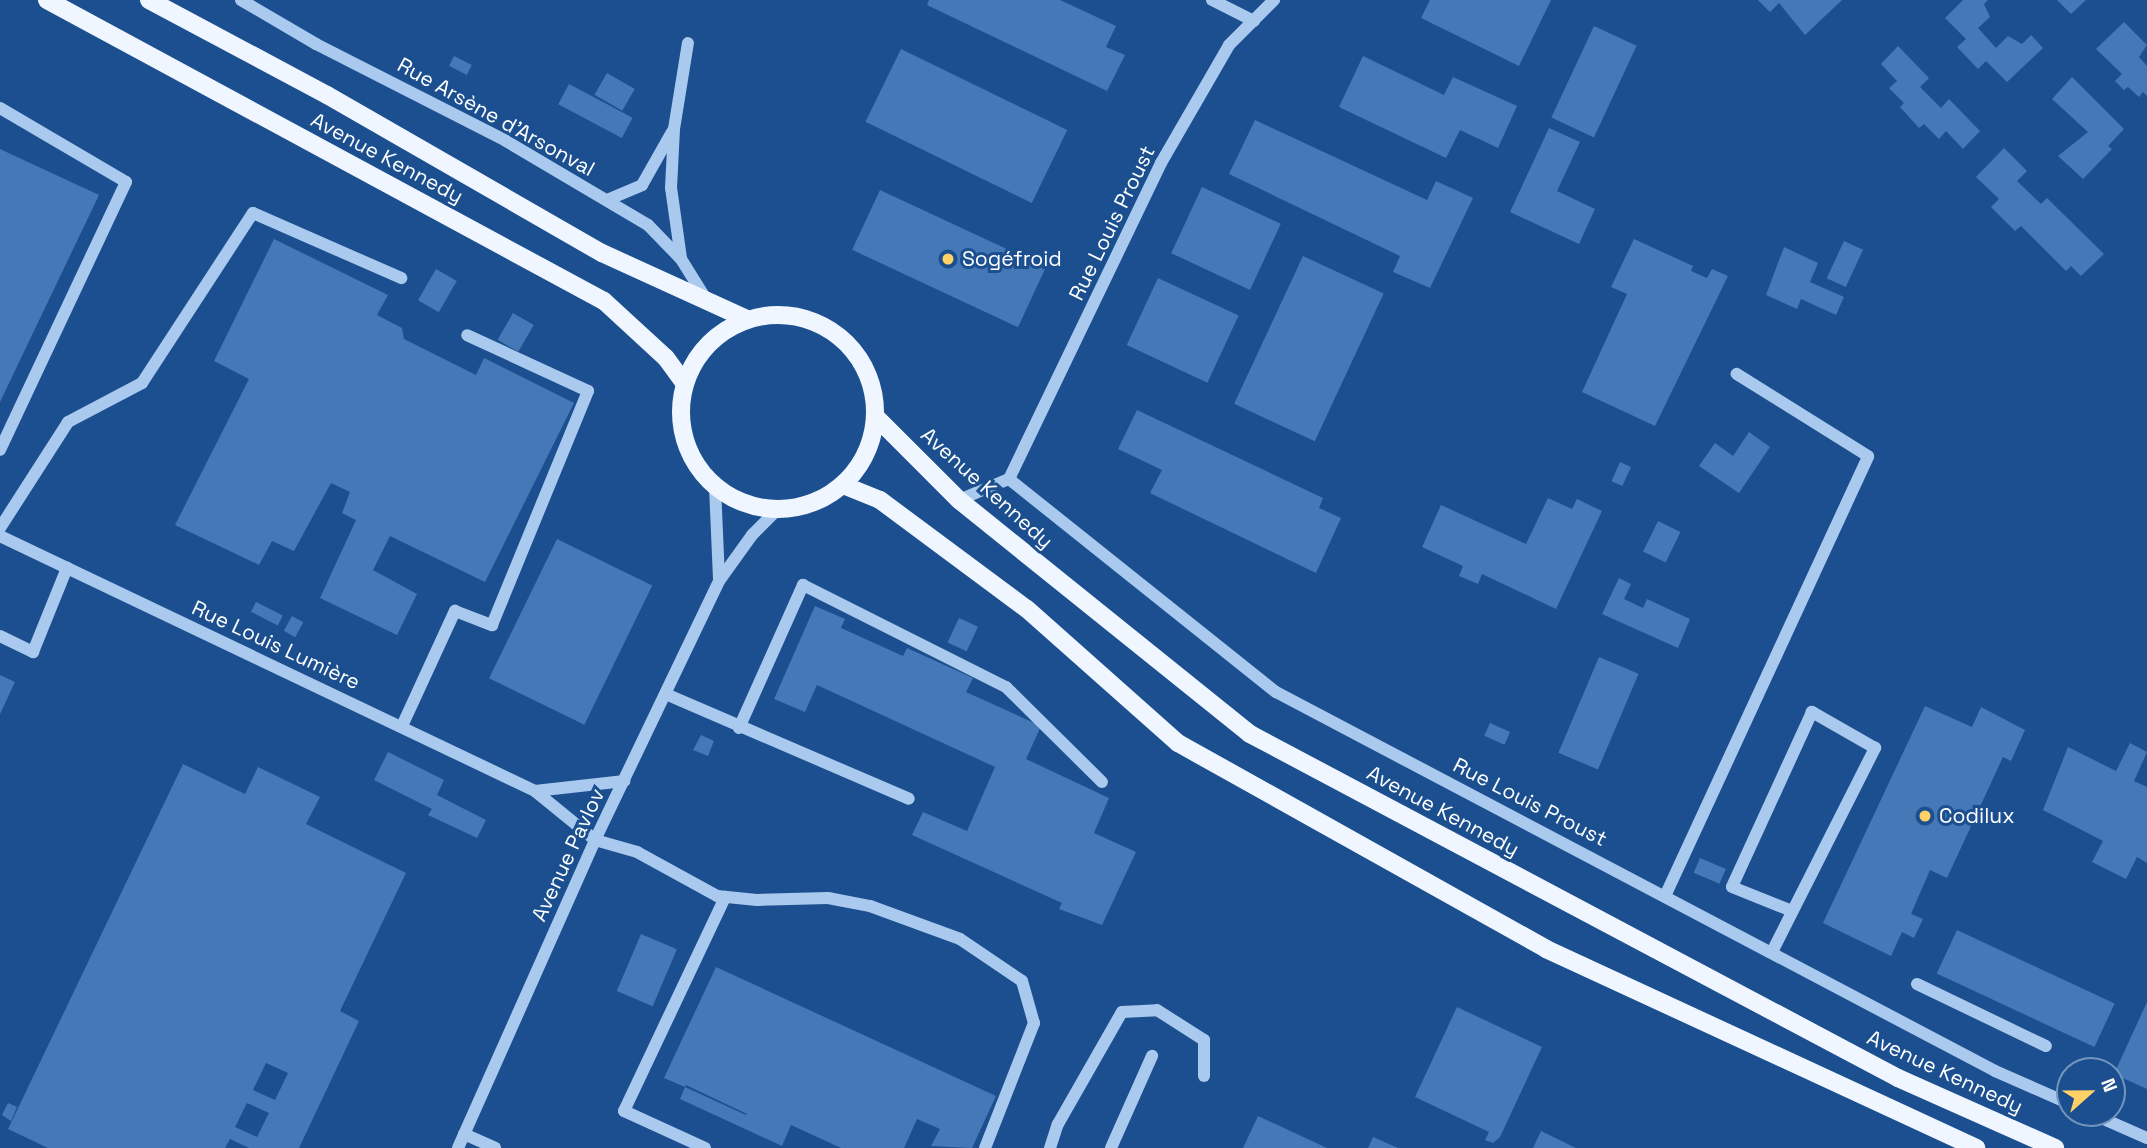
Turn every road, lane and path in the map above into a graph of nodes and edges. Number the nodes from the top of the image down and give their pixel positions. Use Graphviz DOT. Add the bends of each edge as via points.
graph roads {
  1 [pos="47,0"];
  2 [pos="149,0"];
  3 [pos="241,0"];
  4 [pos="1212,0"];
  5 [pos="1274,0"];
  6 [pos="1254,21"];
  7 [pos="688,43"];
  8 [pos="0,108"];
  9 [pos="674,129"];
  10 [pos="607,200"];
  11 [pos="681,259"];
  12 [pos="401,278"];
  13 [pos="706,299"];
  14 [pos="747,319"];
  15 [pos="467,335"];
  16 [pos="1737,374"];
  17 [pos="684,383"];
  18 [pos="875,416"];
  19 [pos="0,450"];
  20 [pos="1009,479"];
  21 [pos="843,485"];
  22 [pos="715,487"];
  23 [pos="960,500"];
  24 [pos="777,510"];
  25 [pos="0,528"];
  26 [pos="0,536"];
  27 [pos="67,568"];
  28 [pos="719,581"];
  29 [pos="0,636"];
  30 [pos="668,695"];
  31 [pos="402,726"];
  32 [pos="739,728"];
  33 [pos="624,781"];
  34 [pos="1102,782"];
  35 [pos="535,791"];
  36 [pos="909,799"];
  37 [pos="596,839"];
  38 [pos="1666,894"];
  39 [pos="725,897"];
  40 [pos="1792,911"];
  41 [pos="1772,952"];
  42 [pos="1917,984"];
  43 [pos="2046,1046"];
  44 [pos="1152,1056"];
  45 [pos="1204,1076"];
  46 [pos="2056,1098"];
  47 [pos="2122,1127"];
  48 [pos="464,1133"];
  49 [pos="2147,1138"];
  50 [pos="458,1148"];
  51 [pos="495,1148"];
  52 [pos="705,1148"];
  53 [pos="985,1148"];
  54 [pos="1050,1148"];
  55 [pos="1111,1148"];
  56 [pos="1976,1148"];
  57 [pos="2055,1148"];
  1 -- 17 [label="main road, Avenue Kennedy" via="604,301 658,350"];
  2 -- 13 [label="main road, Avenue Kennedy" via="327,95 601,253"];
  3 -- 10 [label="street, Rue Arsène d'Arsonval"];
  4 -- 6 [label="street"];
  5 -- 6 [label="street, Rue Louis Proust"];
  6 -- 20 [label="street, Rue Louis Proust" via="1230,45 1161,163"];
  7 -- 9 [label="street"];
  8 -- 19 [label="street" via="126,182"];
  9 -- 10 [label="street" via="642,185"];
  9 -- 11 [label="street" via="671,188"];
  10 -- 11 [label="street, Rue Arsène d'Arsonval" via="649,225"];
  11 -- 13 [label="street, Rue Arsène d'Arsonval"];
  12 -- 25 [label="street" via="253,213 142,383 68,422"];
  13 -- 14 [label="main road, Avenue Kennedy"];
  14 -- 17 [label="main road" via="698,355"];
  14 -- 18 [label="main road" via="778,314 809,320 836,334 858,357"];
  15 -- 31 [label="street" via="588,391 492,625 455,611"];
  16 -- 38 [label="street" via="1868,456"];
  17 -- 22 [label="main road" via="680,411 684,440 696,466"];
  18 -- 21 [label="main road" via="860,466"];
  18 -- 23 [label="main road, Avenue Kennedy"];
  20 -- 23 [label="street"];
  20 -- 38 [label="street, Rue Louis Proust" via="1276,692"];
  21 -- 24 [label="main road" via="800,508"];
  21 -- 56 [label="main road" via="880,500 1027,609 1178,744 1546,949"];
  22 -- 24 [label="main road" via="754,508"];
  22 -- 28 [label="street, Avenue Pavlov"];
  23 -- 57 [label="main road, Avenue Kennedy" via="1250,734 1898,1078"];
  24 -- 28 [label="street, Avenue Pavlov" via="752,534"];
  26 -- 27 [label="street, Rue Louis Lumière"];
  27 -- 29 [label="street" via="33,652"];
  27 -- 31 [label="street, Rue Louis Lumière"];
  28 -- 30 [label="street, Avenue Pavlov"];
  30 -- 32 [label="street"];
  30 -- 33 [label="street, Avenue Pavlov"];
  31 -- 35 [label="street, Rue Louis Lumière"];
  32 -- 34 [label="street" via="803,585 1006,687"];
  32 -- 36 [label="street"];
  33 -- 35 [label="street"];
  33 -- 37 [label="street, Avenue Pavlov"];
  35 -- 37 [label="street, Rue Louis Lumière"];
  37 -- 39 [label="street" via="637,852"];
  37 -- 48 [label="street, Avenue Pavlov"];
  38 -- 41 [label="street, Rue Louis Proust"];
  39 -- 52 [label="street" via="624,1111"];
  39 -- 53 [label="street" via="828,898 870,906 960,939 1022,981 1034,1023"];
  40 -- 40 [label="street" via="1875,748 1812,712 1732,887"];
  40 -- 41 [label="street"];
  41 -- 46 [label="street, Rue Louis Proust" via="1995,1071"];
  42 -- 43 [label="street"];
  44 -- 55 [label="street"];
  45 -- 54 [label="street" via="1204,1040 1157,1010 1122,1012"];
  47 -- 49 [label="street"];
  48 -- 50 [label="street, Avenue Pavlov"];
  48 -- 51 [label="street"];
}
